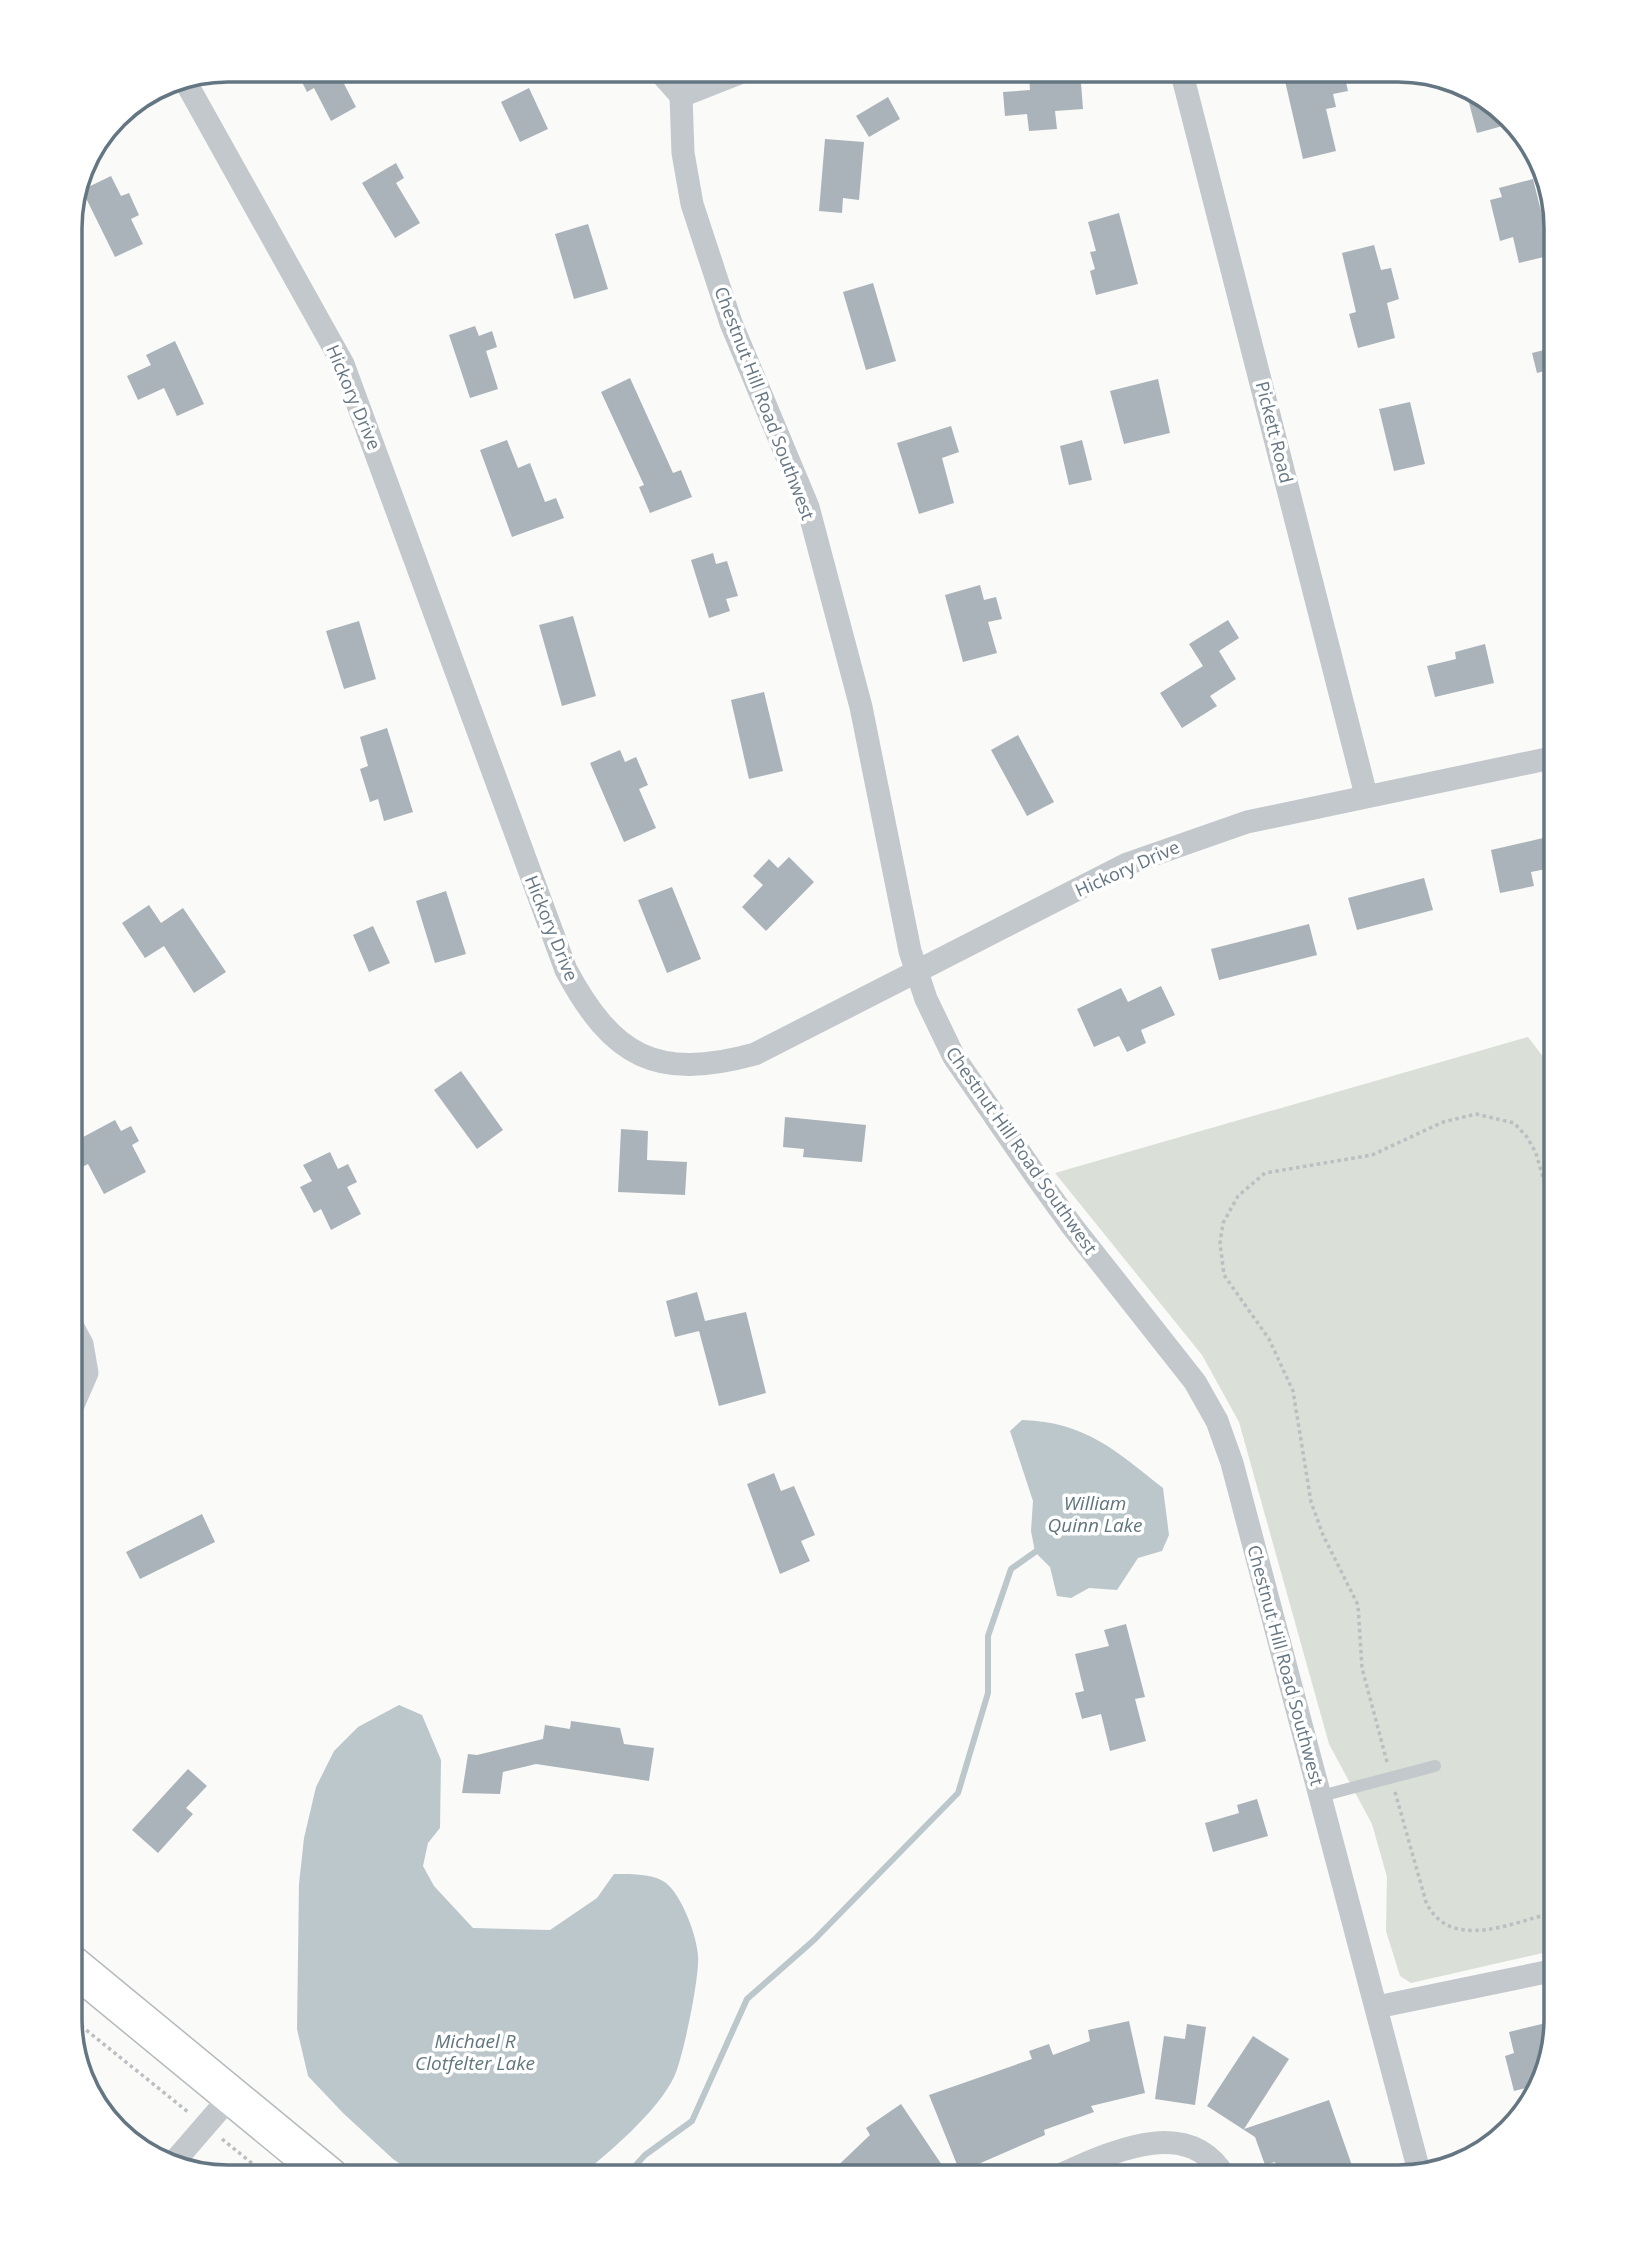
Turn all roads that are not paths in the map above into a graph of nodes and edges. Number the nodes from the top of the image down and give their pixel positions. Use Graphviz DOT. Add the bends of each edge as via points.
graph roads {
  1 [pos="670,83"];
  2 [pos="714,83"];
  3 [pos="1184,83"];
  4 [pos="189,88"];
  5 [pos="681,96"];
  6 [pos="1544,759"];
  7 [pos="1366,795"];
  8 [pos="915,972"];
  9 [pos="82,1346"];
  10 [pos="82,1384"];
  11 [pos="1436,1766"];
  12 [pos="1321,1797"];
  13 [pos="1544,1972"];
  14 [pos="82,1973"];
  15 [pos="1377,2007"];
  16 [pos="231,2096"];
  17 [pos="179,2156"];
  18 [pos="1417,2163"];
  19 [pos="314,2164"];
  20 [pos="1082,2165"];
  21 [pos="1215,2165"];
  1 -- 5 [label="street"];
  2 -- 5 [label="street"];
  3 -- 7 [label="street, Pickett Road"];
  4 -- 8 [label="street, Hickory Drive" via="343,364 566,970 605,1030 625,1048 654,1058 687,1065 720,1063 755,1054"];
  5 -- 8 [label="street, Chestnut Hill Road Southwest" via="683,153 692,204 731,323 808,506 861,707"];
  6 -- 7 [label="street, Hickory Drive"];
  7 -- 8 [label="street, Hickory Drive" via="1247,822 1127,864"];
  8 -- 12 [label="street, Chestnut Hill Road Southwest" via="954,1057 1072,1226 1187,1372 1217,1421"];
  9 -- 10 [label="street" via="87,1373"];
  11 -- 12 [label="lane"];
  12 -- 15 [label="street, Chestnut Hill Road Southwest"];
  13 -- 15 [label="street"];
  14 -- 16 [label="main road"];
  15 -- 18 [label="street, Chestnut Hill Road Southwest"];
  16 -- 17 [label="street"];
  16 -- 19 [label="main road"];
  20 -- 21 [label="street" via="1140,2145 1171,2142 1197,2151"];
}
